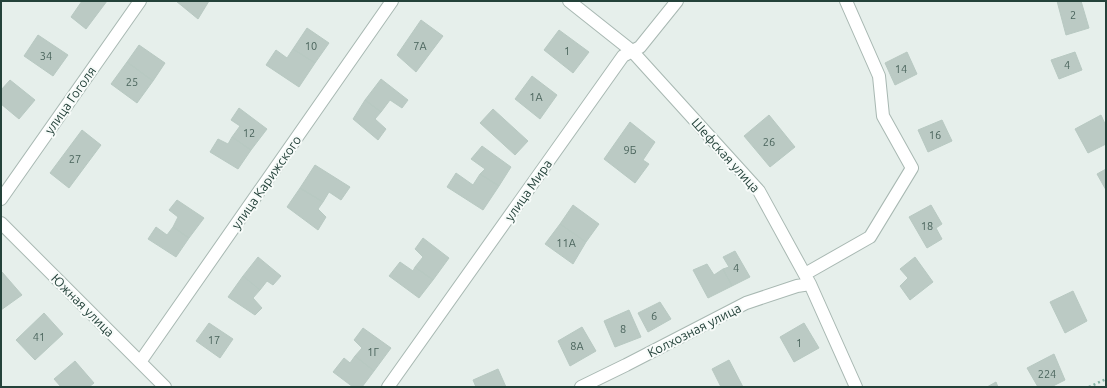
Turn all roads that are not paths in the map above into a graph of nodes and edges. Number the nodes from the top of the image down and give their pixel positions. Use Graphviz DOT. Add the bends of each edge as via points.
graph roads {
  1 [pos="140,1"];
  2 [pos="392,1"];
  3 [pos="569,1"];
  4 [pos="677,1"];
  5 [pos="846,1"];
  6 [pos="632,51"];
  7 [pos="1,198"];
  8 [pos="1,222"];
  9 [pos="807,279"];
  10 [pos="140,362"];
  11 [pos="165,387"];
  12 [pos="388,387"];
  13 [pos="581,387"];
  14 [pos="856,387"];
  1 -- 7 [label="street, улица Гоголя"];
  2 -- 10 [label="street, улица Карижского"];
  3 -- 6 [label="street, Шефская улица"];
  4 -- 6 [label="street, улица Мира" via="640,47"];
  5 -- 9 [label="street, Колхозная улица" via="879,76 883,116 912,168 870,237"];
  6 -- 9 [label="street, Шефская улица" via="759,190"];
  6 -- 12 [label="street, улица Мира" via="623,56"];
  8 -- 10 [label="street, Южная улица"];
  9 -- 13 [label="street, Колхозная улица" via="796,286 746,303"];
  9 -- 14 [label="street, Шефская улица"];
  10 -- 11 [label="street, Южная улица"];
}
